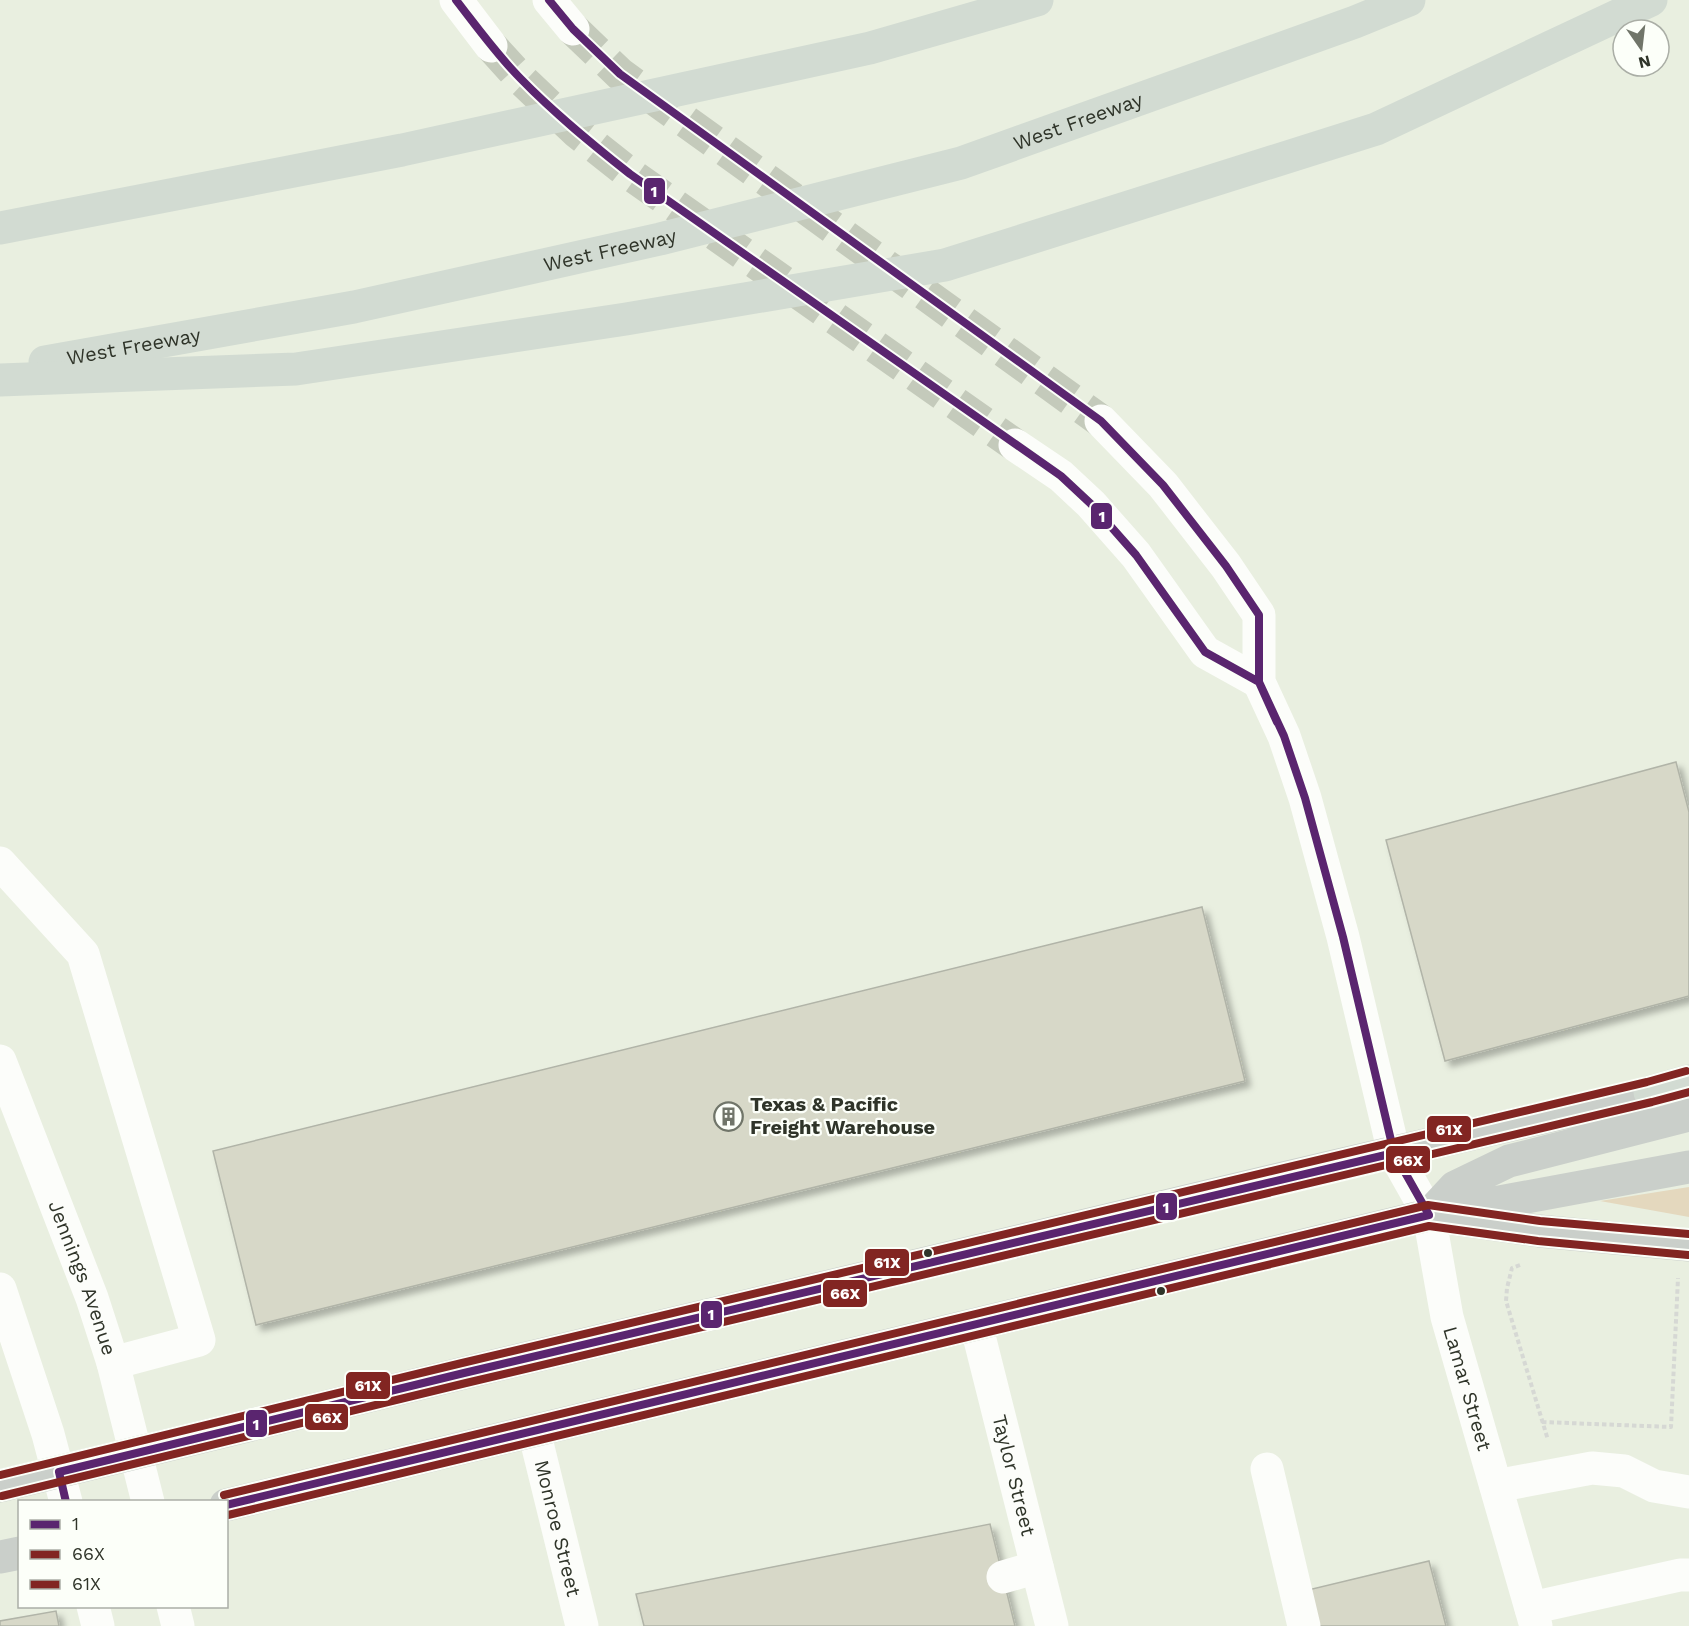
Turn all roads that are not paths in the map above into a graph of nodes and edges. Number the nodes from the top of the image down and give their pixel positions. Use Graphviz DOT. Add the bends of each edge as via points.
graph roads {
  1 [pos="456,0"];
  2 [pos="549,0"];
  3 [pos="1037,0"];
  4 [pos="1409,0"];
  5 [pos="1651,0"];
  6 [pos="573,29"];
  7 [pos="491,45"];
  8 [pos="0,228"];
  9 [pos="0,370"];
  10 [pos="0,380"];
  11 [pos="1101,421"];
  12 [pos="1015,445"];
  13 [pos="1259,682"];
  14 [pos="0,863"];
  15 [pos="0,1061"];
  16 [pos="1689,1083"];
  17 [pos="1650,1092"];
  18 [pos="1689,1115"];
  19 [pos="1394,1152"];
  20 [pos="1689,1167"];
  21 [pos="1429,1215"];
  22 [pos="1689,1245"];
  23 [pos="0,1289"];
  24 [pos="976,1324"];
  25 [pos="113,1364"];
  26 [pos="534,1431"];
  27 [pos="136,1452"];
  28 [pos="1268,1469"];
  29 [pos="0,1486"];
  30 [pos="1496,1486"];
  31 [pos="63,1487"];
  32 [pos="1689,1492"];
  33 [pos="148,1500"];
  34 [pos="228,1504"];
  35 [pos="18,1553"];
  36 [pos="0,1557"];
  37 [pos="1038,1567"];
  38 [pos="1689,1575"];
  39 [pos="1003,1577"];
  40 [pos="94,1608"];
  41 [pos="174,1608"];
  42 [pos="1534,1617"];
  43 [pos="98,1626"];
  44 [pos="178,1626"];
  45 [pos="582,1626"];
  46 [pos="1052,1626"];
  47 [pos="1304,1626"];
  1 -- 7 [label="street"];
  2 -- 6 [label="street"];
  3 -- 8 [label="highway" via="870,48 402,150"];
  4 -- 9 [label="highway, West Freeway" via="961,163 660,239 354,308"];
  5 -- 10 [label="highway" via="1376,129 945,265 297,369"];
  11 -- 13 [label="street" via="1163,485 1259,615"];
  12 -- 13 [label="street" via="1061,476 1091,504 1136,555 1204,652"];
  13 -- 19 [label="street, Lamar Street" via="1284,736 1305,798"];
  14 -- 25 [label="street" via="83,954 199,1340"];
  15 -- 25 [label="street, Jennings Avenue" via="92,1298"];
  16 -- 17 [label="highway"];
  17 -- 19 [label="main road"];
  18 -- 21 [label="main road" via="1509,1161 1455,1187"];
  19 -- 21 [label="street, Lamar Street"];
  19 -- 27 [label="main road"];
  20 -- 21 [label="main road"];
  21 -- 22 [label="main road" via="1539,1231"];
  21 -- 24 [label="main road"];
  21 -- 30 [label="street, Lamar Street" via="1447,1317"];
  23 -- 31 [label="street"];
  24 -- 26 [label="main road"];
  24 -- 37 [label="street, Taylor Street"];
  25 -- 27 [label="street, Jennings Avenue"];
  26 -- 34 [label="main road"];
  26 -- 45 [label="street, Monroe Street"];
  27 -- 31 [label="main road"];
  27 -- 33 [label="street, Jennings Avenue"];
  28 -- 47 [label="street"];
  29 -- 31 [label="main road"];
  30 -- 32 [label="street" via="1592,1468 1624,1471 1654,1486"];
  30 -- 42 [label="street, Lamar Street"];
  35 -- 36 [label="main road"];
  37 -- 39 [label="street"];
  37 -- 46 [label="street, Taylor Street"];
  38 -- 42 [label="street"];
  40 -- 43 [label="street"];
  41 -- 44 [label="street"];
}
